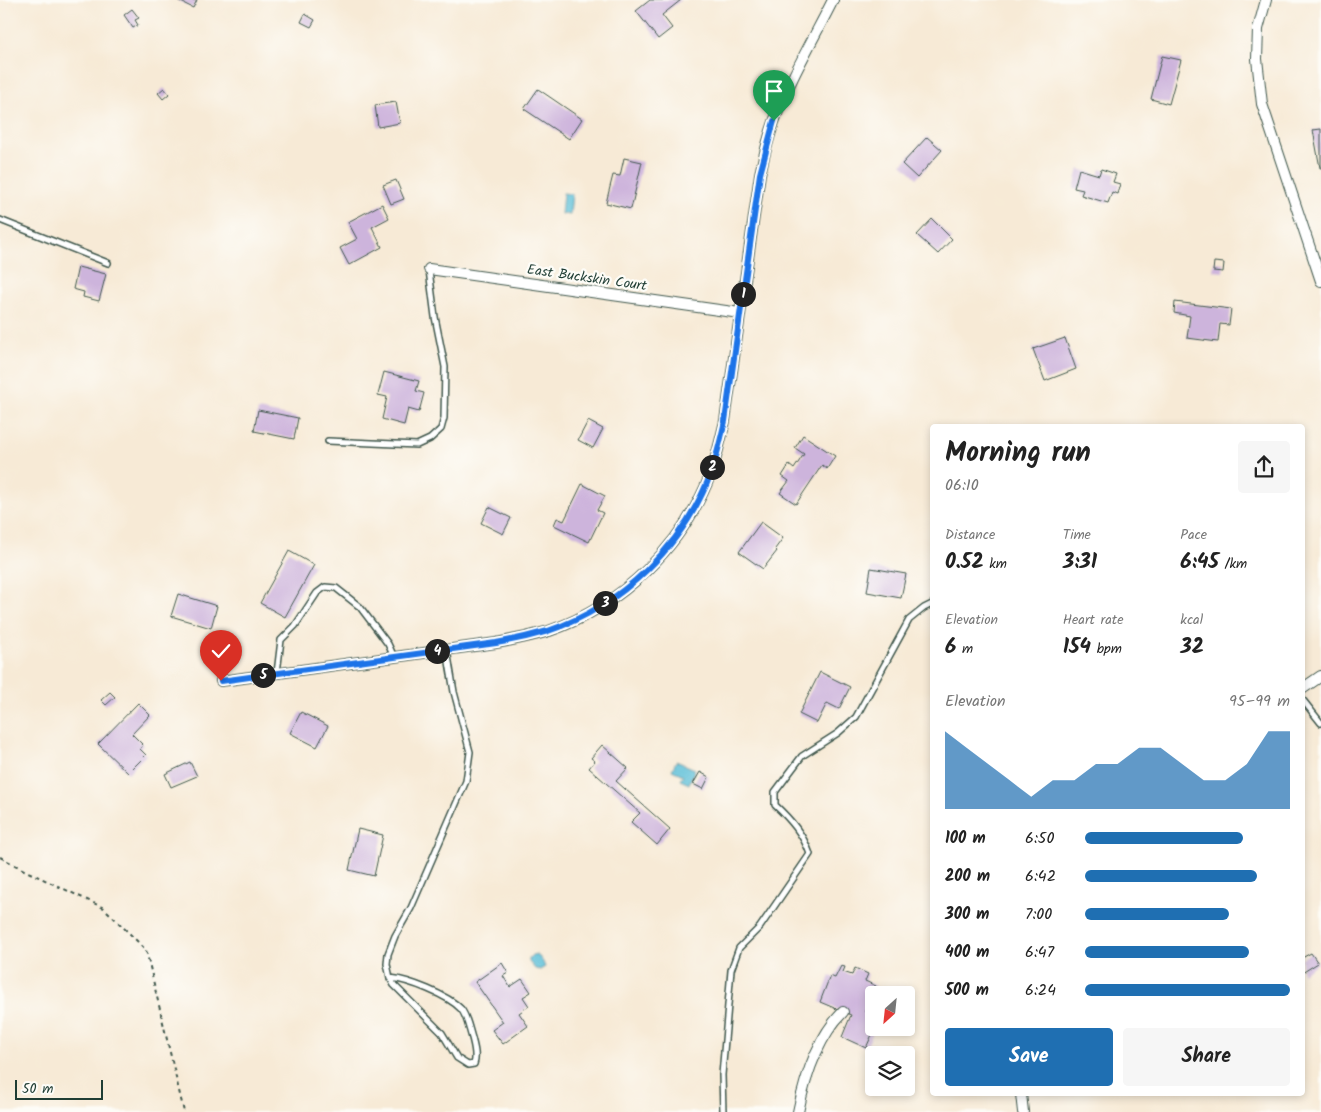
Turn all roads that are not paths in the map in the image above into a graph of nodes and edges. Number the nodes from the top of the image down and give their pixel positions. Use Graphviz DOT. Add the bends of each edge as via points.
graph roads {
  1 [pos="833,0"];
  2 [pos="1266,0"];
  3 [pos="0,220"];
  4 [pos="108,263"];
  5 [pos="429,269"];
  6 [pos="1321,281"];
  7 [pos="740,313"];
  8 [pos="328,441"];
  9 [pos="930,605"];
  10 [pos="446,650"];
  11 [pos="394,657"];
  12 [pos="277,673"];
  13 [pos="1321,676"];
  14 [pos="221,681"];
  15 [pos="1305,687"];
  16 [pos="1305,703"];
  17 [pos="1321,723"];
  18 [pos="390,978"];
  19 [pos="843,1012"];
  20 [pos="1021,1096"];
  21 [pos="723,1112"];
  22 [pos="798,1112"];
  23 [pos="1023,1112"];
  1 -- 7 [label="street" via="785,96 766,147"];
  2 -- 6 [label="street" via="1258,29 1257,59 1262,104"];
  3 -- 4 [label="lane"];
  5 -- 7 [label="street, East Buckskin Court"];
  5 -- 8 [label="lane" via="445,367 441,429 417,445"];
  7 -- 10 [label="street" via="725,421 716,456 700,498 666,550 621,592 574,620 523,638"];
  9 -- 21 [label="lane" via="909,620 856,717 802,756 775,792 776,805 805,840 810,854 760,927 739,948 731,970 722,1075"];
  10 -- 11 [label="street"];
  10 -- 18 [label="lane" via="470,752 466,781 412,908 388,954"];
  11 -- 12 [label="street"];
  11 -- 12 [label="lane" via="360,607 336,588 325,587 281,640"];
  12 -- 14 [label="street"];
  13 -- 15 [label="street"];
  16 -- 17 [label="lane"];
  18 -- 18 [label="lane" via="442,1033 457,1058 468,1065 474,1064 474,1047 462,1010 438,994"];
  19 -- 22 [label="street" via="820,1045"];
  20 -- 23 [label="street"];
}
